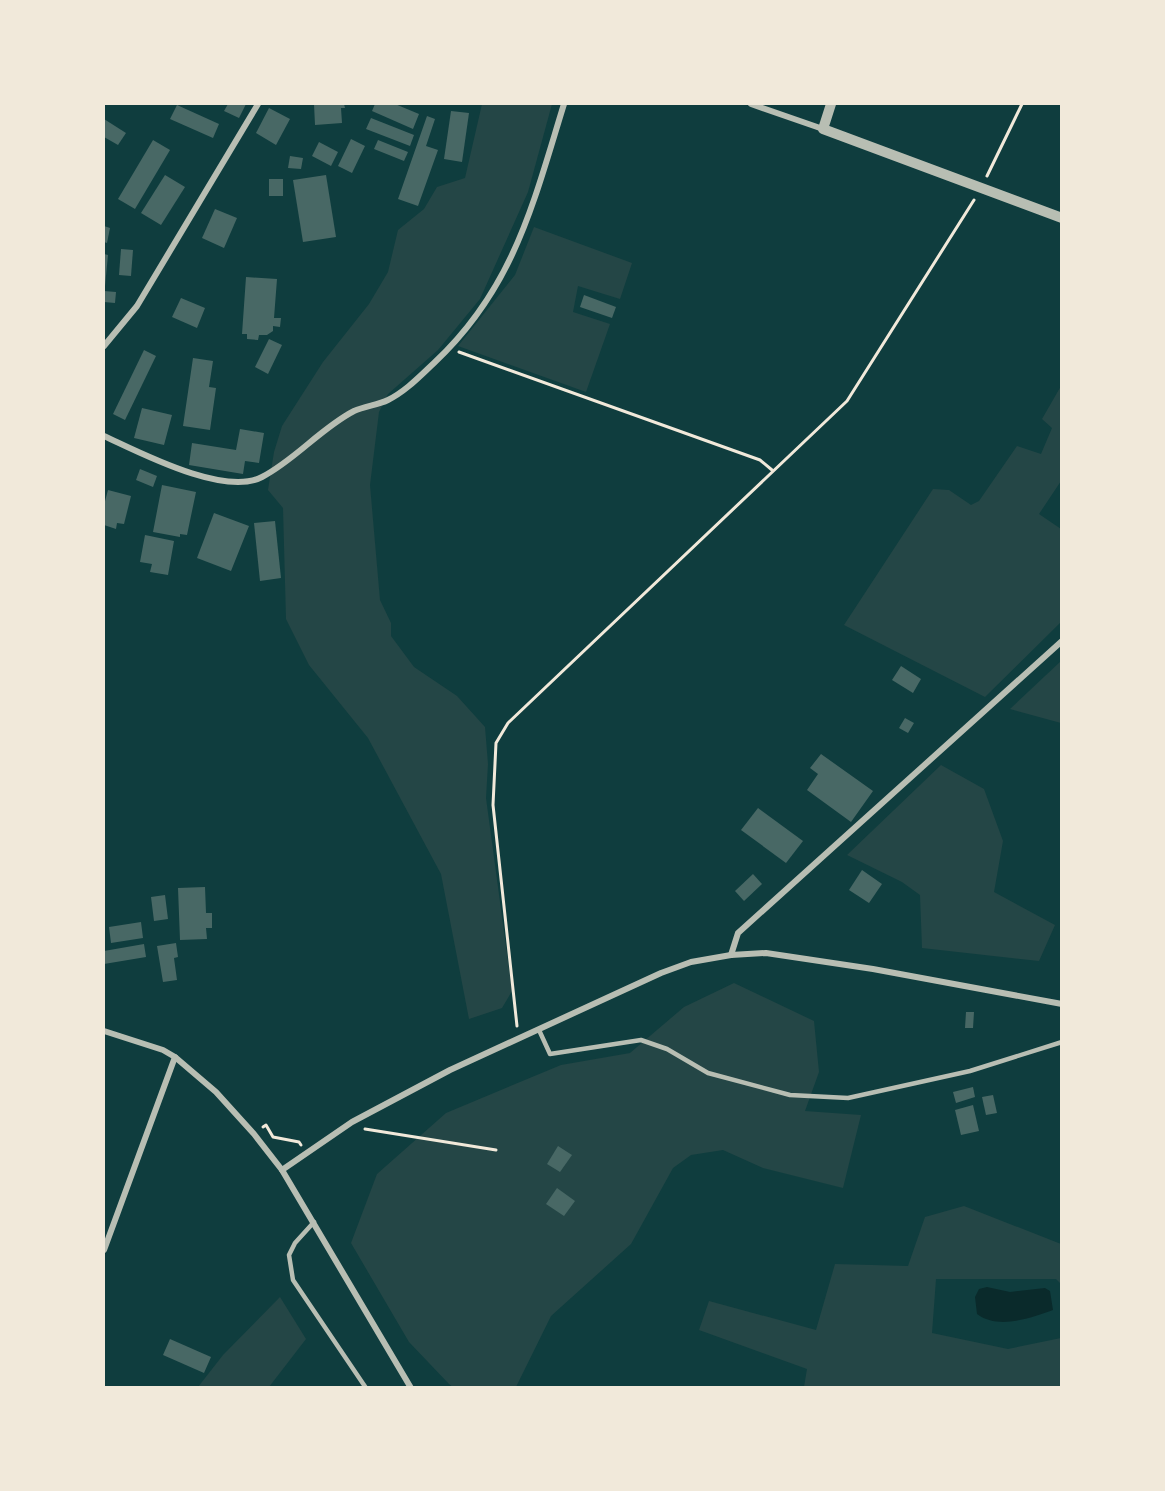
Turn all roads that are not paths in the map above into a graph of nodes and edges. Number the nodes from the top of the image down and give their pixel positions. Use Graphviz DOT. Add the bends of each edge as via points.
graph roads {
  1 [pos="258,104"];
  2 [pos="564,104"];
  3 [pos="751,104"];
  4 [pos="831,104"];
  5 [pos="823,129"];
  6 [pos="1062,218"];
  7 [pos="104,345"];
  8 [pos="104,436"];
  9 [pos="1062,641"];
  10 [pos="731,955"];
  11 [pos="1062,1004"];
  12 [pos="539,1030"];
  13 [pos="104,1031"];
  14 [pos="1062,1042"];
  15 [pos="175,1057"];
  16 [pos="282,1170"];
  17 [pos="314,1222"];
  18 [pos="104,1250"];
  19 [pos="366,1388"];
  20 [pos="411,1388"];
  1 -- 7 [label="street" via="137,306"];
  2 -- 8 [label="street" via="529,217 504,274 449,349 404,389 388,400 354,411 261,478 230,481 194,474"];
  3 -- 5 [label="street"];
  4 -- 5 [label="street"];
  5 -- 6 [label="street"];
  9 -- 10 [label="street" via="738,933"];
  10 -- 11 [label="street" via="766,953 819,960"];
  10 -- 12 [label="street" via="691,962 661,973"];
  12 -- 14 [label="lane" via="550,1054 641,1040 667,1049 708,1073 790,1095 848,1098 970,1071"];
  12 -- 16 [label="street" via="352,1122"];
  13 -- 15 [label="street"];
  15 -- 16 [label="street" via="216,1092"];
  15 -- 18 [label="street"];
  16 -- 17 [label="street"];
  17 -- 19 [label="lane" via="289,1255 293,1280"];
  17 -- 20 [label="street"];
}
